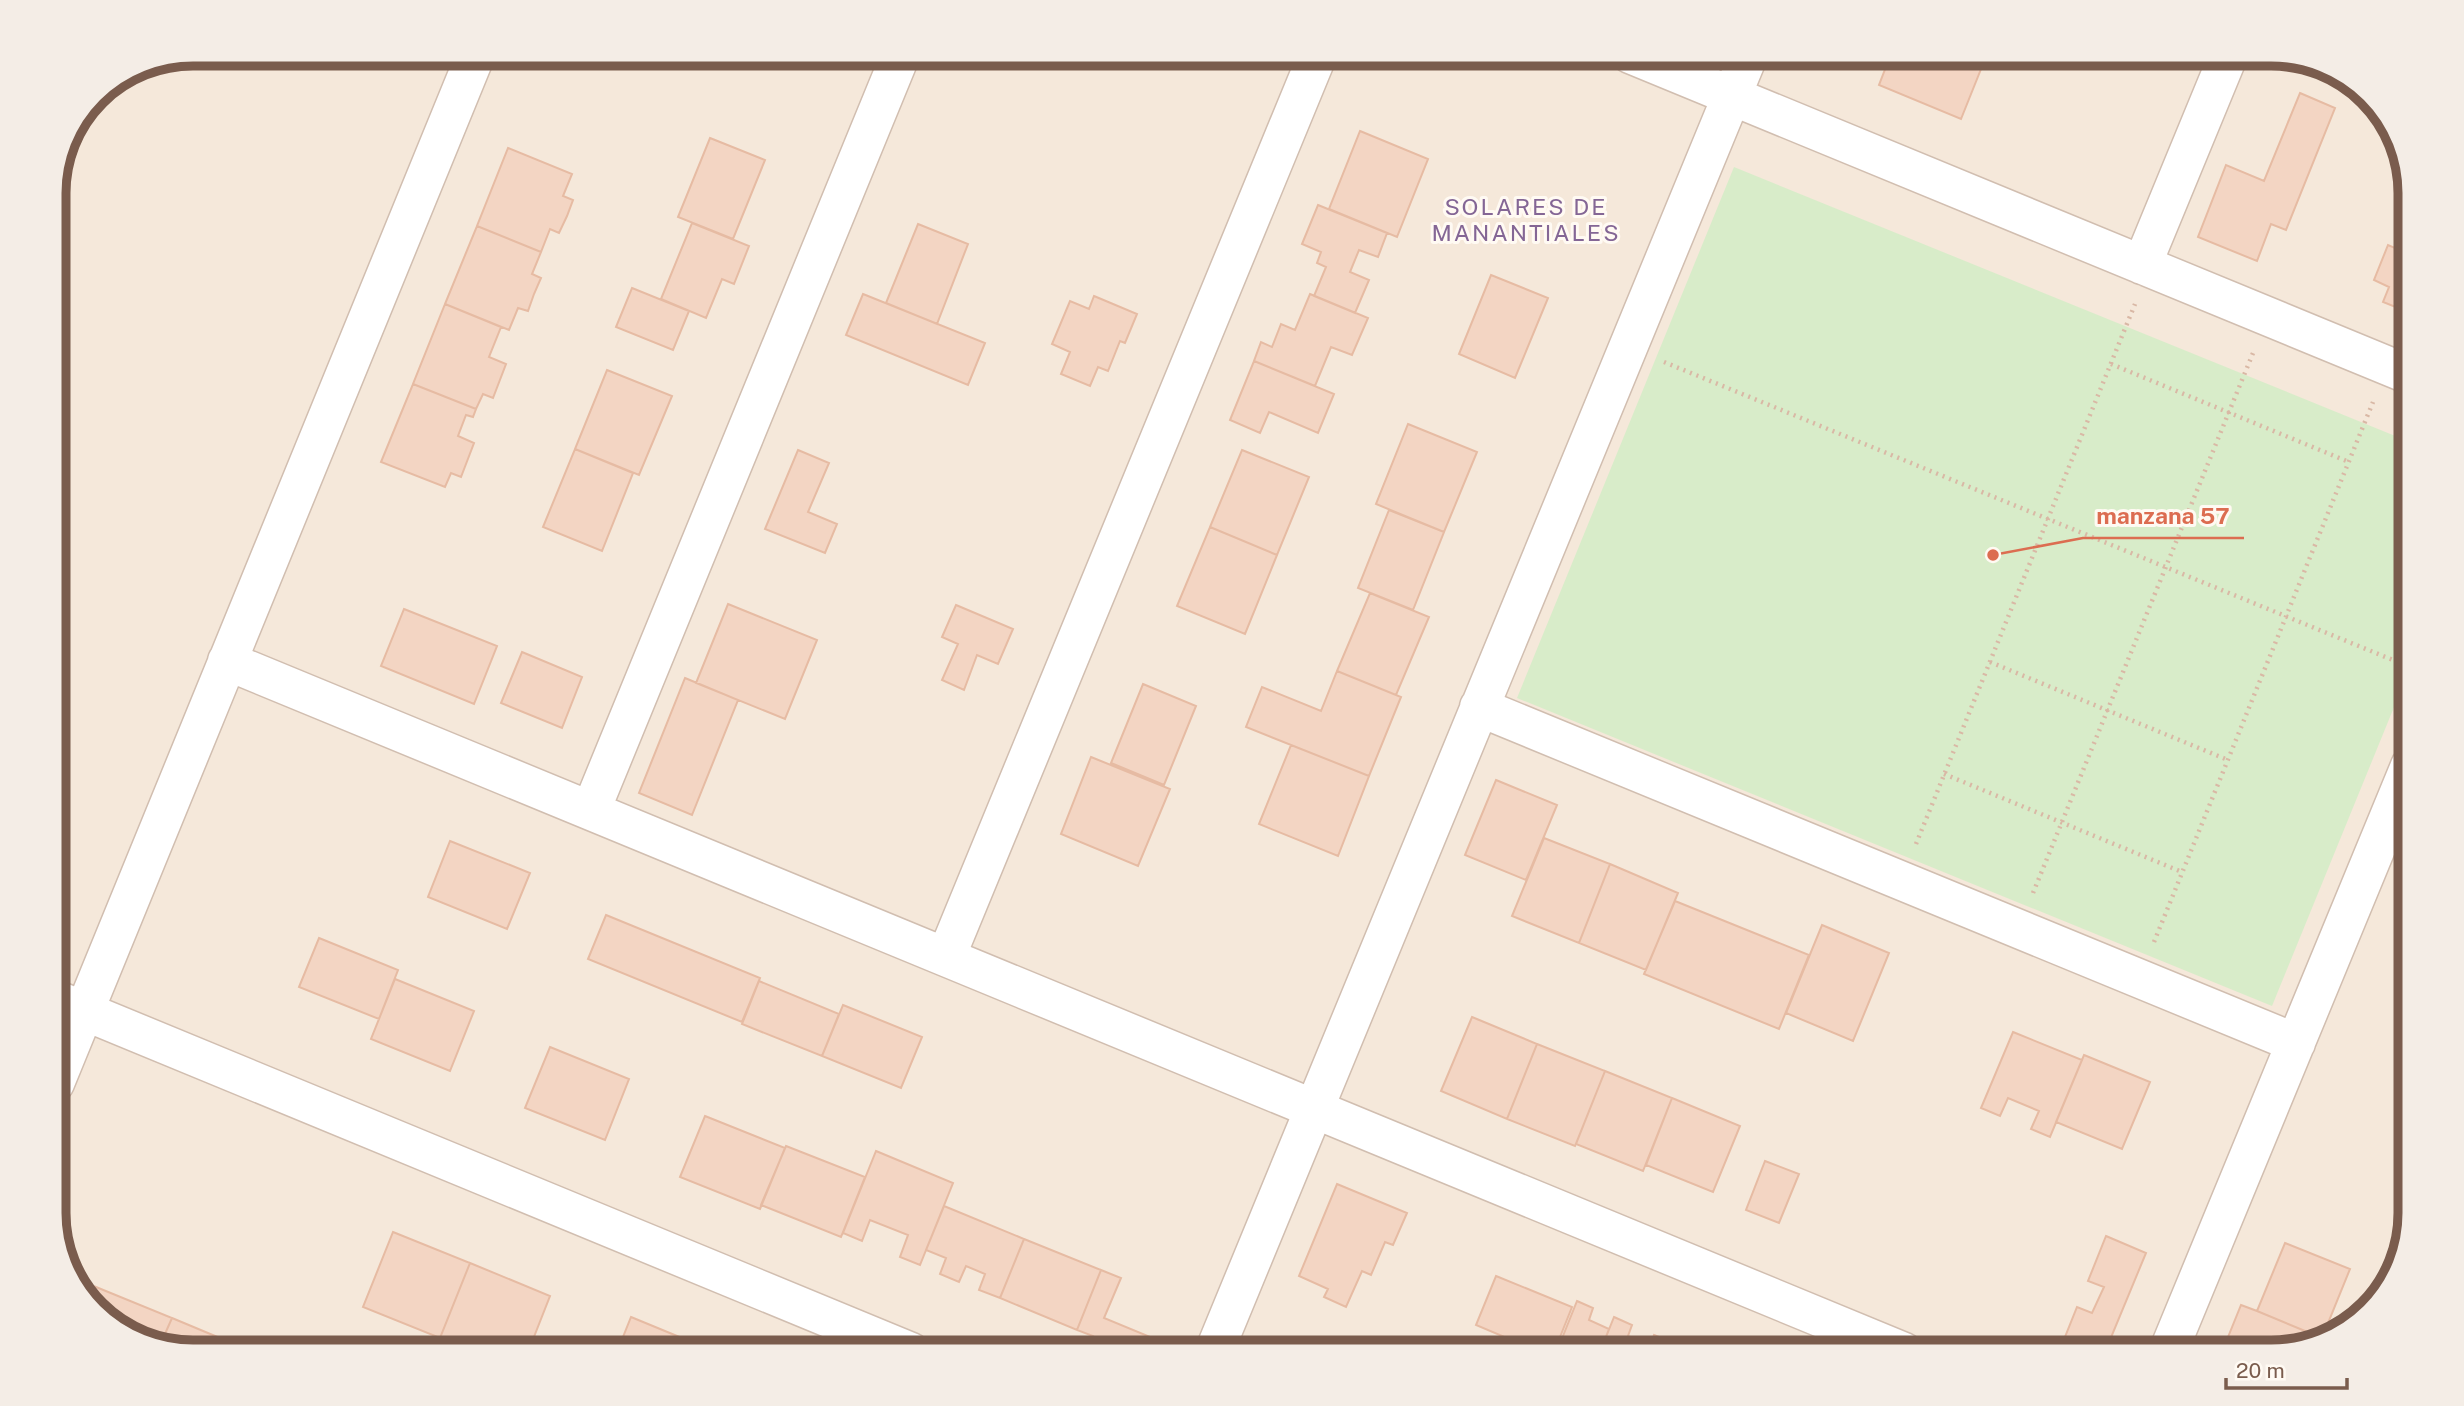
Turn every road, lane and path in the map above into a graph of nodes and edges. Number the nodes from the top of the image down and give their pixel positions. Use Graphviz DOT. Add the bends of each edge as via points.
graph roads {
  1 [pos="1313,66"];
  2 [pos="1660,66"];
  3 [pos="1744,66"];
  4 [pos="2224,66"];
  5 [pos="471,67"];
  6 [pos="896,67"];
  7 [pos="1731,96"];
  8 [pos="2146,267"];
  9 [pos="2267,317"];
  10 [pos="1628,347"];
  11 [pos="2111,364"];
  12 [pos="2397,370"];
  13 [pos="2397,374"];
  14 [pos="2229,413"];
  15 [pos="2349,462"];
  16 [pos="2048,519"];
  17 [pos="2166,568"];
  18 [pos="2286,617"];
  19 [pos="227,661"];
  20 [pos="1990,662"];
  21 [pos="2397,662"];
  22 [pos="1479,707"];
  23 [pos="2108,710"];
  24 [pos="2228,760"];
  25 [pos="1944,774"];
  26 [pos="2398,796"];
  27 [pos="591,810"];
  28 [pos="2062,823"];
  29 [pos="2182,872"];
  30 [pos="1901,881"];
  31 [pos="2018,929"];
  32 [pos="946,957"];
  33 [pos="2139,978"];
  34 [pos="69,1005"];
  35 [pos="2296,1043"];
  36 [pos="1314,1108"];
  37 [pos="882,1340"];
  38 [pos="1219,1340"];
  39 [pos="1875,1340"];
  40 [pos="2173,1340"];
  1 -- 32 [label="street"];
  2 -- 7 [label="street"];
  3 -- 7 [label="street"];
  4 -- 8 [label="street"];
  5 -- 19 [label="street"];
  6 -- 27 [label="street"];
  7 -- 8 [label="street"];
  7 -- 10 [label="street"];
  8 -- 9 [label="street"];
  8 -- 11 [label="path"];
  9 -- 12 [label="street"];
  9 -- 14 [label="path"];
  10 -- 16 [label="path"];
  10 -- 22 [label="street"];
  11 -- 14 [label="path"];
  11 -- 16 [label="path"];
  13 -- 15 [label="path"];
  14 -- 15 [label="path"];
  14 -- 17 [label="path"];
  15 -- 18 [label="path"];
  16 -- 17 [label="path"];
  16 -- 20 [label="path"];
  17 -- 18 [label="path"];
  17 -- 23 [label="path"];
  18 -- 21 [label="path"];
  18 -- 24 [label="path"];
  19 -- 27 [label="street"];
  19 -- 34 [label="street"];
  20 -- 23 [label="path"];
  20 -- 25 [label="path"];
  22 -- 30 [label="street"];
  22 -- 36 [label="street"];
  23 -- 24 [label="path"];
  23 -- 28 [label="path"];
  24 -- 29 [label="path"];
  25 -- 28 [label="path"];
  25 -- 30 [label="path"];
  26 -- 35 [label="street"];
  27 -- 32 [label="street"];
  28 -- 29 [label="path"];
  28 -- 31 [label="path"];
  29 -- 33 [label="path"];
  30 -- 31 [label="street"];
  31 -- 33 [label="street"];
  32 -- 36 [label="street"];
  33 -- 35 [label="street"];
  34 -- 37 [label="street"];
  35 -- 40 [label="street"];
  36 -- 38 [label="street"];
  36 -- 39 [label="street"];
}
